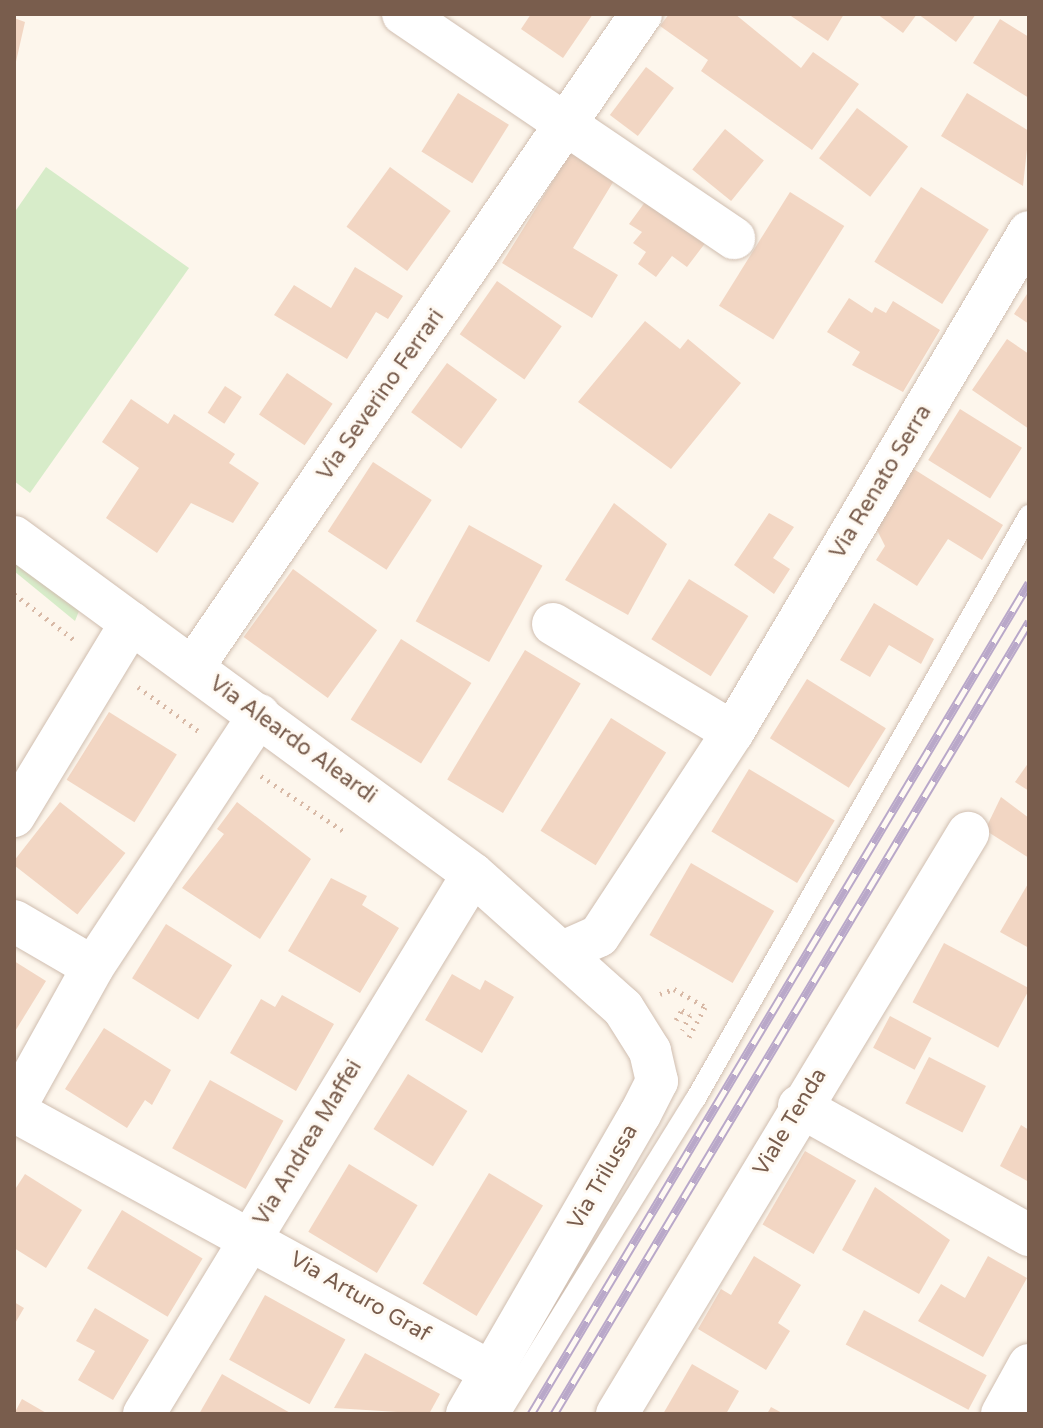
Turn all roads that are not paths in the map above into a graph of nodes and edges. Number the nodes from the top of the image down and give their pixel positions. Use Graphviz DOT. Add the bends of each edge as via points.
graph roads {
  1 [pos="403,14"];
  2 [pos="641,14"];
  3 [pos="568,123"];
  4 [pos="1029,232"];
  5 [pos="734,238"];
  6 [pos="1029,515"];
  7 [pos="14,537"];
  8 [pos="131,623"];
  9 [pos="553,624"];
  10 [pos="193,667"];
  11 [pos="259,715"];
  12 [pos="733,732"];
  13 [pos="14,816"];
  14 [pos="968,833"];
  15 [pos="473,874"];
  16 [pos="14,921"];
  17 [pos="565,951"];
  18 [pos="93,967"];
  19 [pos="799,1106"];
  20 [pos="14,1110"];
  21 [pos="1029,1235"];
  22 [pos="251,1236"];
  23 [pos="1029,1365"];
  24 [pos="493,1373"];
  25 [pos="144,1414"];
  26 [pos="467,1414"];
  27 [pos="500,1414"];
  28 [pos="617,1414"];
  29 [pos="1002,1414"];
  1 -- 3 [label="street"];
  2 -- 3 [label="street, Via Severino Ferrari"];
  3 -- 5 [label="street"];
  3 -- 10 [label="street, Via Severino Ferrari"];
  4 -- 12 [label="street, Via Renato Serra"];
  6 -- 27 [label="lane" via="695,1100"];
  7 -- 8 [label="street, Via Aleardo Aleardi"];
  8 -- 10 [label="street, Via Aleardo Aleardi"];
  8 -- 13 [label="street"];
  9 -- 12 [label="street"];
  10 -- 11 [label="street, Via Aleardo Aleardi"];
  11 -- 15 [label="street, Via Aleardo Aleardi"];
  11 -- 18 [label="street"];
  12 -- 17 [label="street, Via Renato Serra" via="599,936"];
  14 -- 19 [label="street, Viale Tenda"];
  15 -- 17 [label="street, Via Aleardo Aleardi"];
  15 -- 22 [label="street, Via Andrea Maffei"];
  16 -- 18 [label="street"];
  17 -- 24 [label="street, Via Trilussa" via="623,1008 650,1051 657,1081"];
  18 -- 20 [label="street"];
  19 -- 21 [label="street"];
  19 -- 28 [label="street, Viale Tenda"];
  20 -- 22 [label="street, Via Arturo Graf"];
  22 -- 24 [label="street, Via Arturo Graf"];
  22 -- 25 [label="street, Via Andrea Maffei"];
  23 -- 29 [label="street"];
  24 -- 26 [label="street, Via Trilussa"];
}
